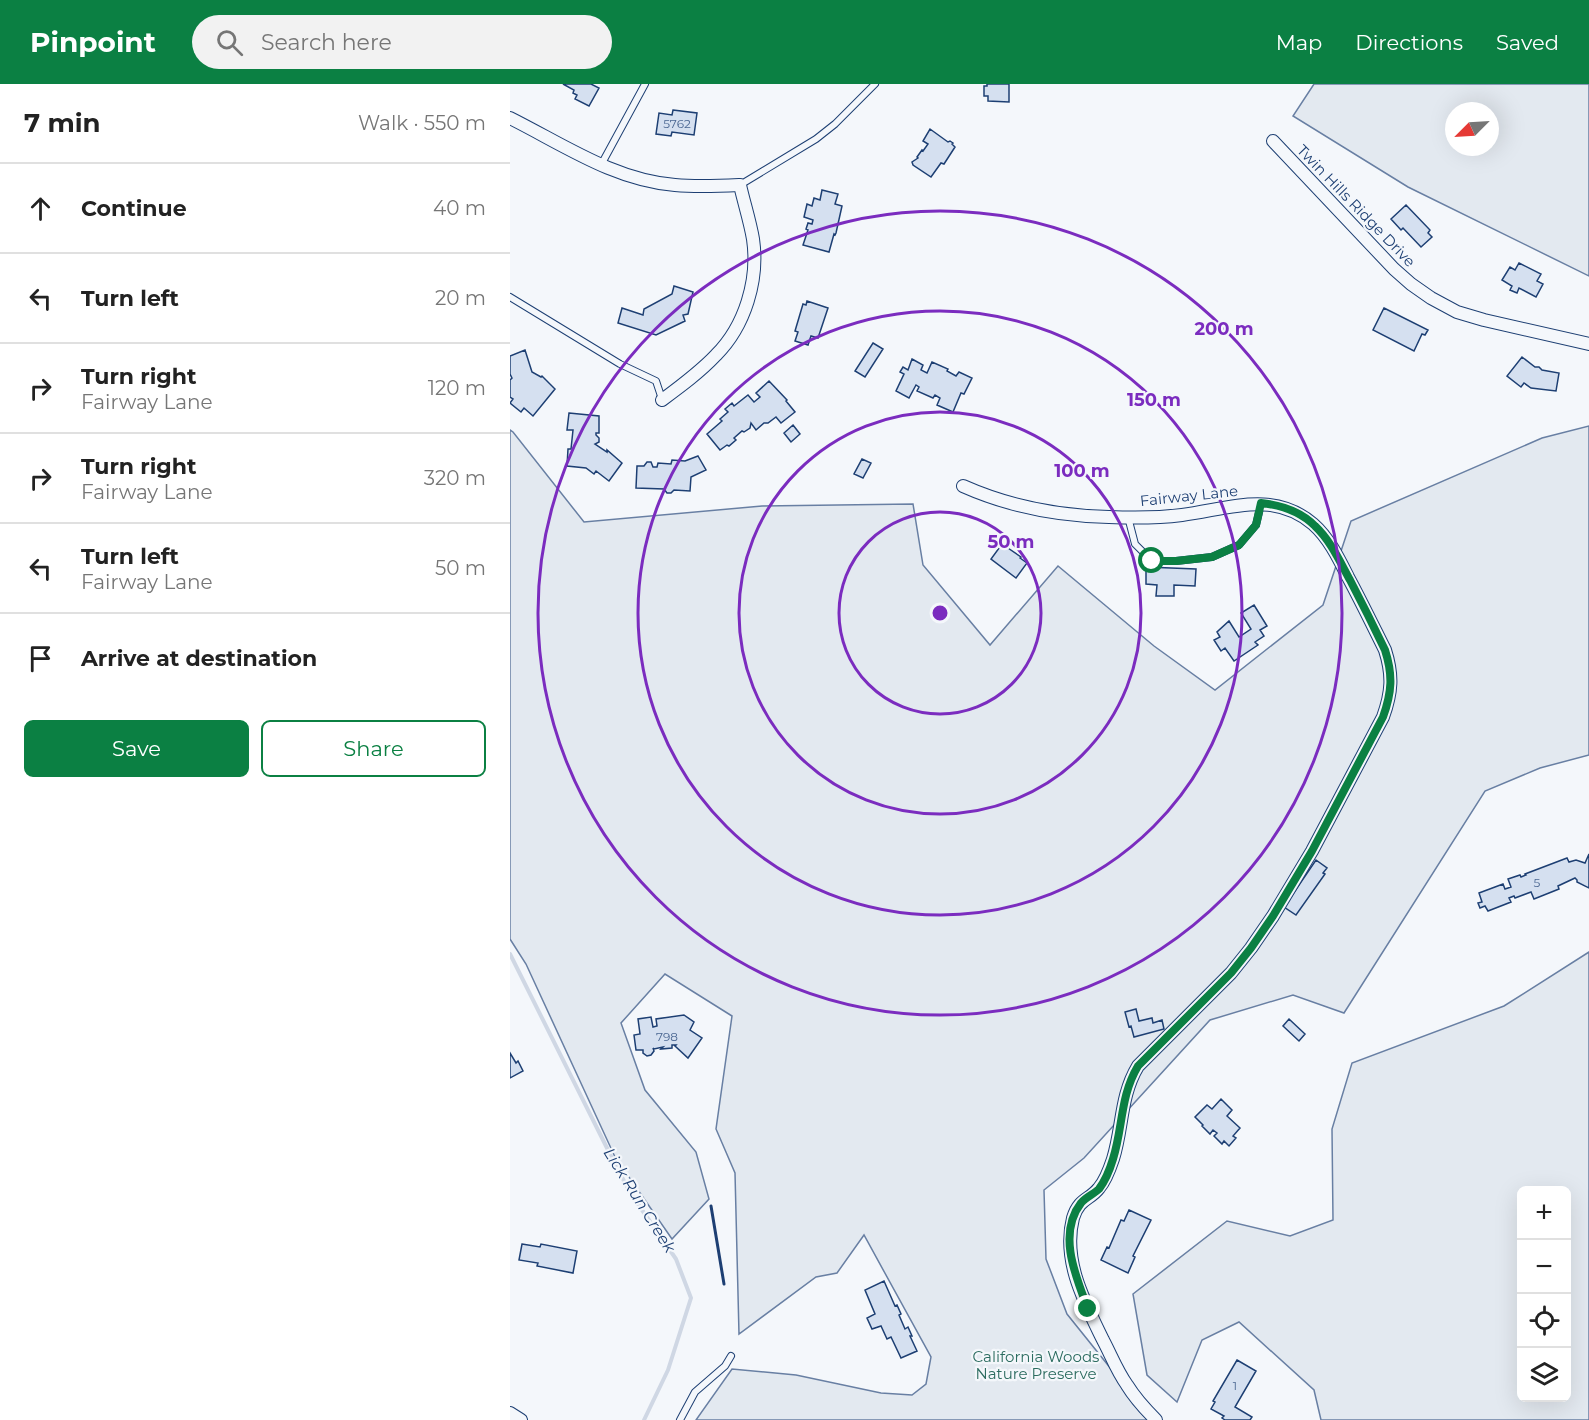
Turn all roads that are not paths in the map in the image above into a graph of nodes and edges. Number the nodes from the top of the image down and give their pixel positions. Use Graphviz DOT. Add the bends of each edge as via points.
graph roads {
  1 [pos="645,84"];
  2 [pos="875,84"];
  3 [pos="510,118"];
  4 [pos="1273,141"];
  5 [pos="601,166"];
  6 [pos="740,185"];
  7 [pos="510,297"];
  8 [pos="1589,344"];
  9 [pos="662,400"];
  10 [pos="963,486"];
  11 [pos="1261,503"];
  12 [pos="1128,517"];
  13 [pos="731,1356"];
  14 [pos="510,1413"];
  15 [pos="521,1420"];
  16 [pos="680,1420"];
  17 [pos="1156,1420"];
  1 -- 5 [label="lane"];
  2 -- 6 [label="lane" via="816,139"];
  3 -- 5 [label="street"];
  4 -- 8 [label="street, Twin Hills Ridge Drive" via="1394,269 1431,298 1484,320"];
  5 -- 6 [label="street" via="650,182"];
  6 -- 9 [label="street" via="754,257 742,317 718,354"];
  7 -- 9 [label="lane" via="620,364 656,381"];
  10 -- 12 [label="street, Fairway Lane" via="987,496 1067,514"];
  11 -- 12 [label="street, Fairway Lane" via="1181,515"];
  11 -- 12 [label="lane" via="1256,525 1239,545 1212,557 1176,561 1152,561 1135,544"];
  11 -- 17 [label="street, Fairway Lane" via="1301,515 1324,536 1385,650 1391,682 1383,717 1334,812 1273,916 1231,973 1131,1077 1107,1175 1099,1189 1083,1200 1073,1218 1070,1251 1088,1309 1126,1385"];
  13 -- 16 [label="lane" via="695,1392"];
  14 -- 15 [label="street"];
}
